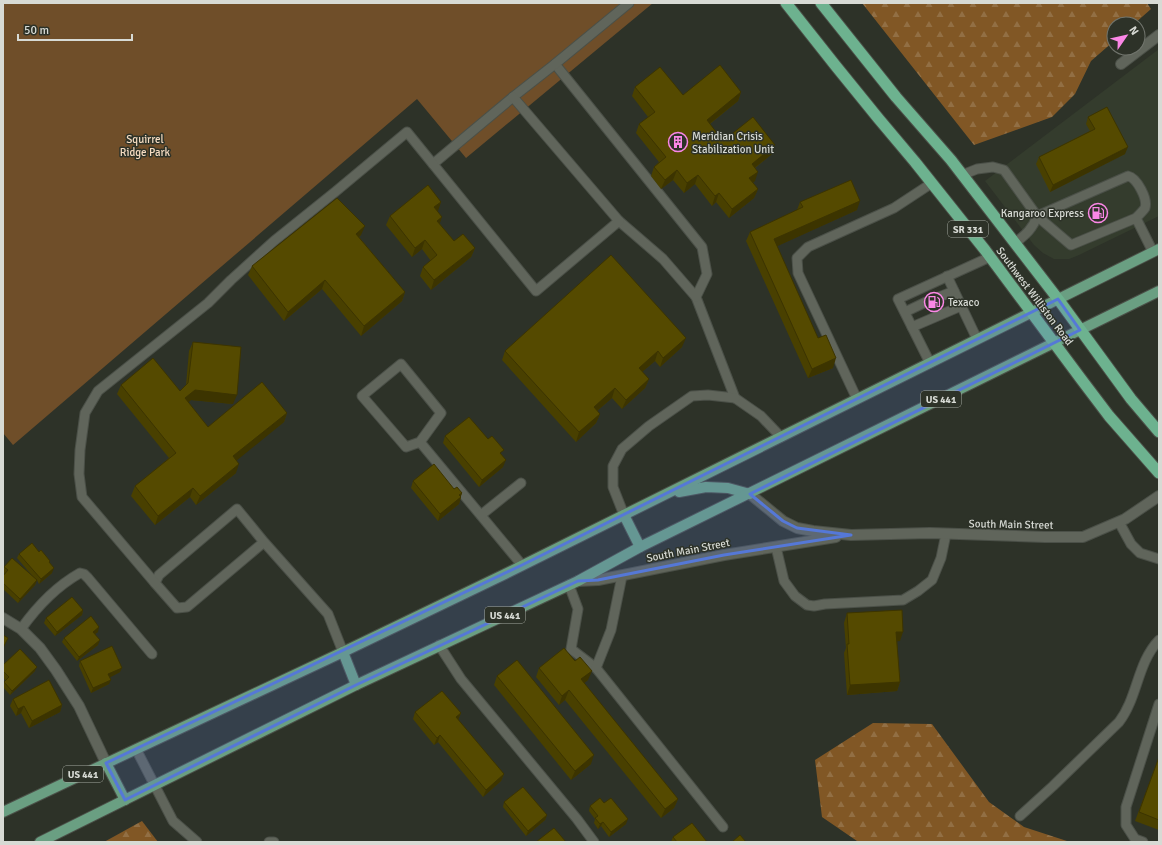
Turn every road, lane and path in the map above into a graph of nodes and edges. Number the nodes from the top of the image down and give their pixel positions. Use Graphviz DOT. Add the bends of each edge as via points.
graph roads {
  1 [pos="629,3"];
  2 [pos="786,3"];
  3 [pos="821,3"];
  4 [pos="1159,35"];
  5 [pos="555,64"];
  6 [pos="1121,64"];
  7 [pos="513,97"];
  8 [pos="433,164"];
  9 [pos="962,175"];
  10 [pos="932,183"];
  11 [pos="1037,216"];
  12 [pos="1136,218"];
  13 [pos="619,221"];
  14 [pos="1015,243"];
  15 [pos="1156,250"];
  16 [pos="990,257"];
  17 [pos="947,276"];
  18 [pos="954,291"];
  19 [pos="1159,291"];
  20 [pos="696,297"];
  21 [pos="939,297"];
  22 [pos="1058,299"];
  23 [pos="926,302"];
  24 [pos="961,306"];
  25 [pos="905,312"];
  26 [pos="1032,312"];
  27 [pos="912,327"];
  28 [pos="1080,330"];
  29 [pos="977,339"];
  30 [pos="1054,343"];
  31 [pos="930,363"];
  32 [pos="735,398"];
  33 [pos="857,399"];
  34 [pos="1159,432"];
  35 [pos="781,437"];
  36 [pos="420,442"];
  37 [pos="1159,473"];
  38 [pos="521,483"];
  39 [pos="668,493"];
  40 [pos="750,494"];
  41 [pos="1159,496"];
  42 [pos="481,515"];
  43 [pos="624,515"];
  44 [pos="1119,522"];
  45 [pos="946,534"];
  46 [pos="851,535"];
  47 [pos="264,542"];
  48 [pos="640,547"];
  49 [pos="776,547"];
  50 [pos="1159,559"];
  51 [pos="522,565"];
  52 [pos="622,576"];
  53 [pos="156,583"];
  54 [pos="574,583"];
  55 [pos="3,618"];
  56 [pos="21,629"];
  57 [pos="1159,640"];
  58 [pos="439,645"];
  59 [pos="343,652"];
  60 [pos="152,654"];
  61 [pos="596,668"];
  62 [pos="356,685"];
  63 [pos="1159,704"];
  64 [pos="136,749"];
  65 [pos="106,763"];
  66 [pos="155,785"];
  67 [pos="125,800"];
  68 [pos="3,812"];
  69 [pos="1020,816"];
  70 [pos="723,827"];
  71 [pos="40,842"];
  72 [pos="197,842"];
  73 [pos="269,842"];
  74 [pos="274,842"];
  75 [pos="594,842"];
  76 [pos="1143,842"];
  1 -- 5 [label="lane"];
  2 -- 10 [label="highway, Southwest Williston Road / SR 331"];
  3 -- 9 [label="highway, Southwest Williston Road / SR 331"];
  4 -- 6 [label="street"];
  5 -- 7 [label="lane"];
  5 -- 20 [label="lane" via="702,247 707,274"];
  7 -- 8 [label="lane"];
  7 -- 13 [label="lane"];
  8 -- 13 [label="lane" via="536,291"];
  8 -- 53 [label="lane" via="406,132 274,241 208,303 98,391 85,413 79,474 82,497"];
  9 -- 11 [label="lane" via="993,167 1004,170"];
  9 -- 14 [label="highway, Southwest Williston Road / SR 331"];
  10 -- 16 [label="highway, Southwest Williston Road / SR 331"];
  10 -- 33 [label="lane" via="894,208 808,247 797,258 798,272"];
  11 -- 12 [label="lane" via="1071,245"];
  11 -- 12 [label="lane" via="1128,176 1133,177 1145,199 1145,208"];
  11 -- 14 [label="lane" via="1027,234"];
  12 -- 15 [label="lane"];
  13 -- 20 [label="lane" via="664,259"];
  14 -- 22 [label="highway, Southwest Williston Road / SR 331"];
  15 -- 22 [label="main road, US 441"];
  16 -- 17 [label="lane"];
  16 -- 26 [label="highway, Southwest Williston Road / SR 331"];
  17 -- 18 [label="lane"];
  17 -- 25 [label="lane" via="898,299"];
  18 -- 21 [label="lane"];
  18 -- 24 [label="lane"];
  19 -- 28 [label="main road, US 441"];
  20 -- 32 [label="lane"];
  22 -- 26 [label="main road, US 441"];
  22 -- 28 [label="highway, Southwest Williston Road / SR 331"];
  23 -- 25 [label="lane"];
  24 -- 27 [label="lane"];
  24 -- 29 [label="lane"];
  25 -- 27 [label="lane"];
  26 -- 29 [label="main road, US 441"];
  26 -- 30 [label="highway, Southwest Williston Road / SR 331"];
  27 -- 31 [label="lane"];
  28 -- 30 [label="main road, US 441"];
  28 -- 34 [label="highway, Southwest Williston Road / SR 331"];
  29 -- 31 [label="main road, US 441"];
  30 -- 37 [label="highway, Southwest Williston Road / SR 331" via="1109,416"];
  30 -- 40 [label="main road, US 441"];
  31 -- 33 [label="main road, US 441"];
  32 -- 35 [label="lane" via="762,416"];
  32 -- 43 [label="lane" via="692,396 649,426 622,450 613,466 613,487"];
  33 -- 35 [label="main road, US 441"];
  35 -- 39 [label="main road, US 441"];
  36 -- 36 [label="lane" via="406,447 362,396 401,364 441,413"];
  36 -- 42 [label="lane"];
  38 -- 42 [label="lane"];
  39 -- 40 [label="main road" via="706,487 728,488"];
  39 -- 43 [label="main road, US 441"];
  40 -- 46 [label="street, South Main Street" via="783,521 796,528"];
  40 -- 48 [label="main road, US 441"];
  41 -- 44 [label="street, South Main Street"];
  42 -- 51 [label="lane"];
  43 -- 48 [label="main road"];
  43 -- 51 [label="main road, US 441"];
  44 -- 45 [label="street, South Main Street" via="1083,537"];
  44 -- 50 [label="lane" via="1131,544 1140,553"];
  45 -- 46 [label="street, South Main Street"];
  45 -- 49 [label="lane" via="941,558 932,580 903,600 807,605 794,596 784,581"];
  46 -- 49 [label="street, South Main Street"];
  47 -- 53 [label="lane" via="187,607 177,608"];
  47 -- 53 [label="lane" via="237,509 159,575"];
  47 -- 59 [label="lane" via="328,614"];
  48 -- 54 [label="main road, US 441"];
  49 -- 52 [label="street, South Main Street"];
  51 -- 59 [label="main road, US 441"];
  52 -- 54 [label="street, South Main Street"];
  52 -- 61 [label="lane" via="611,630"];
  54 -- 58 [label="main road, US 441"];
  54 -- 61 [label="lane" via="578,609 571,650"];
  55 -- 56 [label="street"];
  56 -- 60 [label="lane" via="47,598 80,573 88,578"];
  56 -- 65 [label="street" via="40,648 56,670 75,700"];
  57 -- 69 [label="lane" via="1143,663 1130,704 1119,722"];
  58 -- 62 [label="main road, US 441"];
  58 -- 75 [label="lane" via="461,679"];
  59 -- 62 [label="main road"];
  59 -- 64 [label="main road, US 441"];
  61 -- 70 [label="lane"];
  62 -- 66 [label="main road, US 441"];
  63 -- 76 [label="lane" via="1126,807 1126,825 1135,839"];
  64 -- 65 [label="main road, US 441"];
  64 -- 66 [label="lane"];
  65 -- 67 [label="main road"];
  65 -- 68 [label="main road, US 441"];
  66 -- 67 [label="main road, US 441"];
  66 -- 72 [label="lane" via="173,821"];
  67 -- 71 [label="main road, US 441"];
  73 -- 74 [label="lane"];
}
